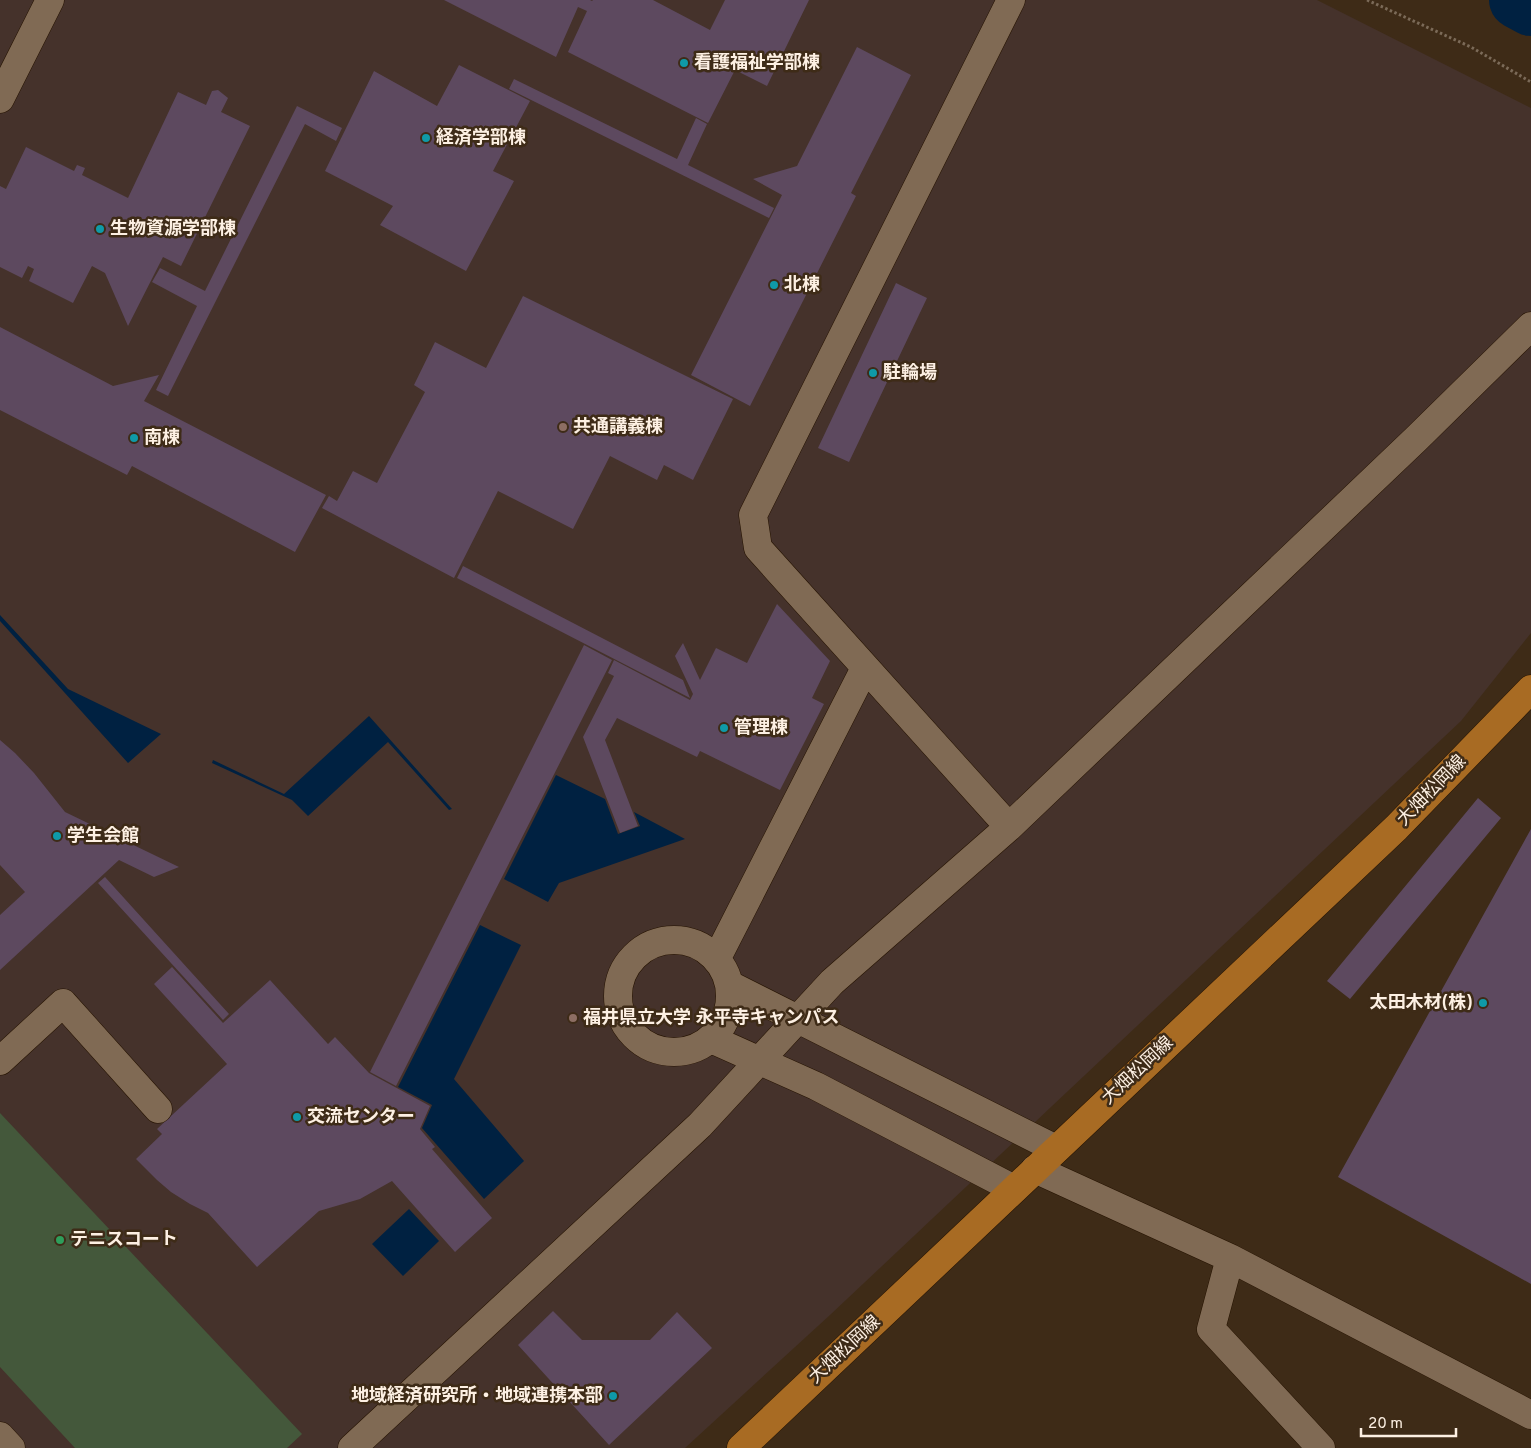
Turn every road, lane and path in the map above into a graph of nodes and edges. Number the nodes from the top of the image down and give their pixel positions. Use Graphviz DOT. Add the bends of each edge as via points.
graph roads {
  1 [pos="50,0"];
  2 [pos="1011,0"];
  3 [pos="1367,0"];
  4 [pos="1531,82"];
  5 [pos="0,99"];
  6 [pos="1531,326"];
  7 [pos="866,668"];
  8 [pos="1531,689"];
  9 [pos="1009,828"];
  10 [pos="716,958"];
  11 [pos="730,986"];
  12 [pos="797,1020"];
  13 [pos="711,1039"];
  14 [pos="0,1061"];
  15 [pos="759,1061"];
  16 [pos="158,1109"];
  17 [pos="1056,1149"];
  18 [pos="1035,1169"];
  19 [pos="1014,1188"];
  20 [pos="1230,1258"];
  21 [pos="1531,1415"];
  22 [pos="0,1436"];
  23 [pos="11,1448"];
  24 [pos="352,1448"];
  25 [pos="741,1448"];
  26 [pos="1321,1448"];
  1 -- 5 [label="street"];
  2 -- 7 [label="street" via="753,515 758,548"];
  3 -- 4 [label="path" via="1471,47"];
  6 -- 9 [label="street"];
  7 -- 9 [label="street"];
  7 -- 10 [label="street"];
  8 -- 17 [label="main road, 大畑松岡線" via="1396,828"];
  9 -- 12 [label="street" via="832,982"];
  10 -- 11 [label="street"];
  10 -- 13 [label="street" via="693,943 673,940 654,944 638,953 625,968 618,996 622,1016 635,1037 651,1048 675,1053 694,1049"];
  11 -- 12 [label="street"];
  11 -- 13 [label="street" via="730,1005 724,1024"];
  12 -- 15 [label="street"];
  12 -- 17 [label="street"];
  13 -- 15 [label="street"];
  14 -- 16 [label="street" via="63,1003"];
  15 -- 19 [label="street" via="816,1086"];
  15 -- 24 [label="street" via="700,1125"];
  17 -- 18 [label="main road, 大畑松岡線"];
  18 -- 19 [label="main road, 大畑松岡線"];
  18 -- 20 [label="street"];
  19 -- 25 [label="main road, 大畑松岡線"];
  20 -- 21 [label="street"];
  20 -- 26 [label="street" via="1211,1329"];
  22 -- 23 [label="street"];
}
